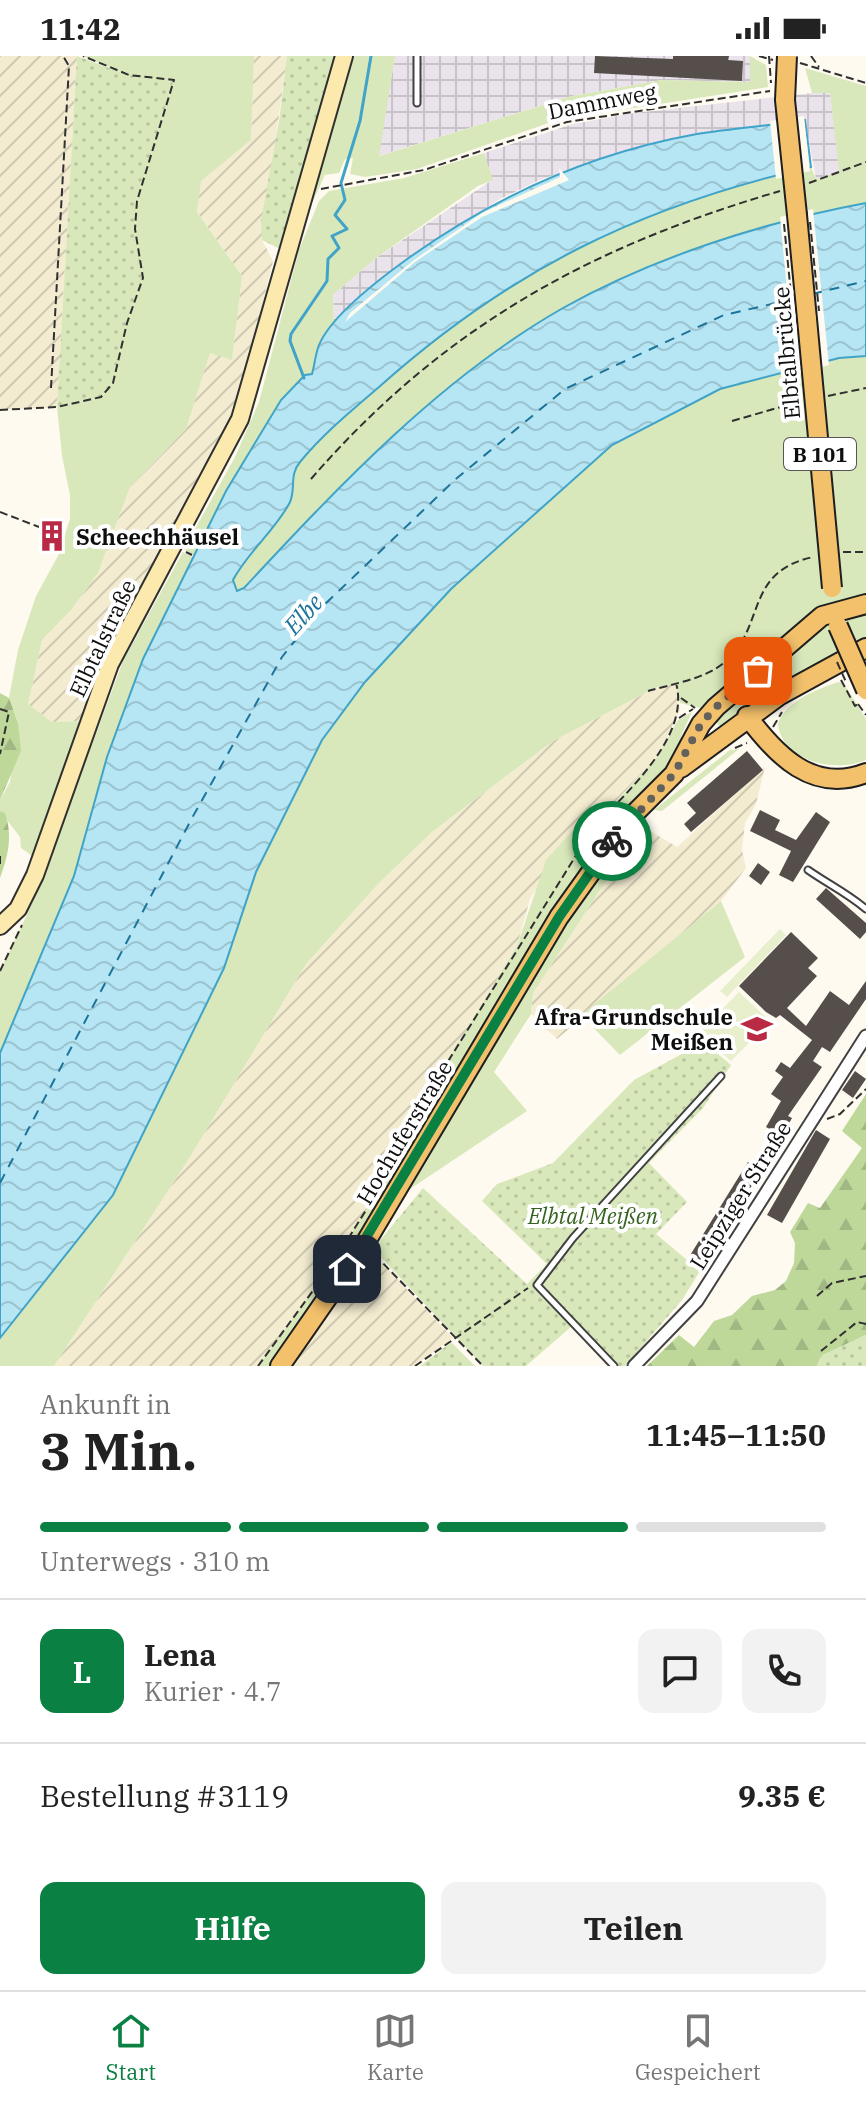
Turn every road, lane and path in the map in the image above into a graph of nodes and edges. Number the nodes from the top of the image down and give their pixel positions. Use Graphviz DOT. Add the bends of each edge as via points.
graph roads {
  1 [pos="63,56"];
  2 [pos="83,56"];
  3 [pos="344,56"];
  4 [pos="417,56"];
  5 [pos="759,56"];
  6 [pos="811,56"];
  7 [pos="783,59"];
  8 [pos="820,68"];
  9 [pos="778,80"];
  10 [pos="866,83"];
  11 [pos="417,103"];
  12 [pos="866,162"];
  13 [pos="816,182"];
  14 [pos="325,187"];
  15 [pos="777,192"];
  16 [pos="51,388"];
  17 [pos="866,388"];
  18 [pos="818,398"];
  19 [pos="804,401"];
  20 [pos="0,410"];
  21 [pos="732,421"];
  22 [pos="311,479"];
  23 [pos="0,512"];
  24 [pos="39,527"];
  25 [pos="182,550"];
  26 [pos="866,552"];
  27 [pos="836,553"];
  28 [pos="192,555"];
  29 [pos="822,555"];
  30 [pos="866,604"];
  31 [pos="836,618"];
  32 [pos="866,648"];
  33 [pos="840,679"];
  34 [pos="676,683"];
  35 [pos="648,691"];
  36 [pos="680,697"];
  37 [pos="861,699"];
  38 [pos="0,709"];
  39 [pos="866,715"];
  40 [pos="747,716"];
  41 [pos="678,720"];
  42 [pos="775,725"];
  43 [pos="776,732"];
  44 [pos="0,754"];
  45 [pos="866,773"];
  46 [pos="674,774"];
  47 [pos="0,856"];
  48 [pos="0,865"];
  49 [pos="808,870"];
  50 [pos="866,909"];
  51 [pos="0,926"];
  52 [pos="866,1036"];
  53 [pos="721,1076"];
  54 [pos="866,1089"];
  55 [pos="815,1114"];
  56 [pos="371,1251"];
  57 [pos="866,1276"];
  58 [pos="537,1285"];
  59 [pos="817,1296"];
  60 [pos="866,1324"];
  61 [pos="453,1338"];
  62 [pos="821,1351"];
  63 [pos="258,1366"];
  64 [pos="280,1366"];
  65 [pos="415,1366"];
  66 [pos="483,1366"];
  67 [pos="614,1366"];
  68 [pos="634,1366"];
  1 -- 16 [label="path" via="69,66"];
  2 -- 20 [label="path" via="129,75 174,80 137,201 135,229 143,278 113,383 101,397 57,407"];
  3 -- 51 [label="street, Elbtalstraße" via="240,419 113,656 35,875 18,909"];
  4 -- 11 [label="lane"];
  5 -- 7 [label="path"];
  6 -- 8 [label="path"];
  7 -- 8 [label="path"];
  7 -- 31 [label="main road, Elbtalbrücke / B 101, bridge"];
  8 -- 10 [label="path"];
  9 -- 14 [label="path, Dammweg" via="774,90 567,122 424,170"];
  12 -- 13 [label="path"];
  15 -- 22 [label="path" via="648,235 541,287 445,352 388,400"];
  17 -- 18 [label="path"];
  19 -- 21 [label="path"];
  23 -- 24 [label="path"];
  25 -- 28 [label="path"];
  26 -- 27 [label="path"];
  29 -- 34 [label="path" via="793,563 773,577 757,598 742,640 724,663"];
  30 -- 31 [label="main road"];
  31 -- 37 [label="main road, Elbtalbrücke / B 101, bridge"];
  31 -- 46 [label="main road" via="822,616 716,707"];
  32 -- 40 [label="main road"];
  33 -- 37 [label="path" via="855,706"];
  34 -- 35 [label="path"];
  34 -- 36 [label="path"];
  36 -- 41 [label="path"];
  36 -- 41 [label="path" via="694,708"];
  37 -- 39 [label="path"];
  38 -- 44 [label="path" via="9,712"];
  40 -- 45 [label="main road" via="782,757 807,774 847,779"];
  40 -- 46 [label="main road"];
  41 -- 63 [label="path" via="657,757 581,841 429,1092 366,1210"];
  42 -- 43 [label="path"];
  46 -- 64 [label="main road, Hochuferstraße" via="622,828 559,917 364,1245"];
  47 -- 48 [label="path"];
  49 -- 50 [label="lane" via="842,888"];
  52 -- 55 [label="street, Leipziger Straße"];
  53 -- 58 [label="lane" via="573,1238"];
  54 -- 55 [label="path" via="840,1114 827,1119"];
  55 -- 68 [label="street, Leipziger Straße" via="697,1301"];
  56 -- 61 [label="path"];
  57 -- 59 [label="path" via="832,1283"];
  58 -- 61 [label="path"];
  58 -- 67 [label="lane"];
  60 -- 62 [label="path" via="857,1322 843,1330"];
  61 -- 65 [label="path"];
  61 -- 66 [label="path"];
}
